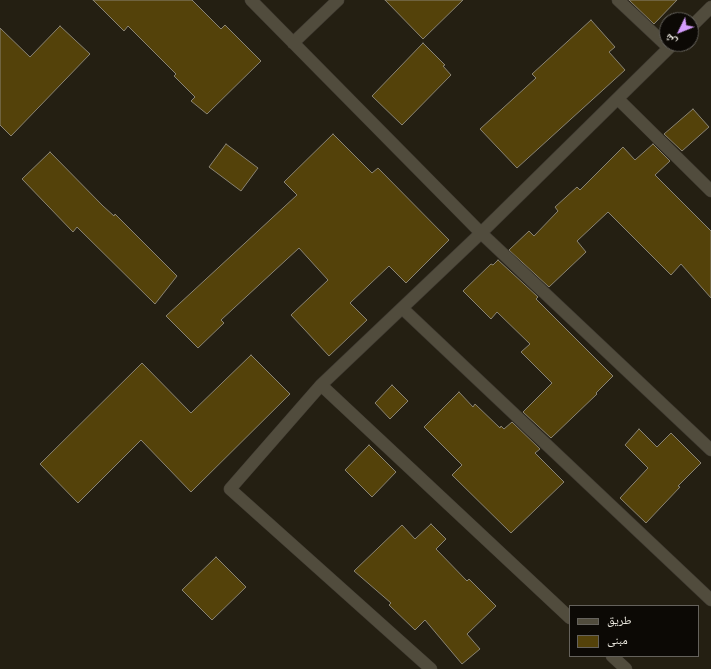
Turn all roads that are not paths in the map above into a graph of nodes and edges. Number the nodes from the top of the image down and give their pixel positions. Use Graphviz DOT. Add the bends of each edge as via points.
graph roads {
  1 [pos="251,0"];
  2 [pos="338,0"];
  3 [pos="618,0"];
  4 [pos="711,7"];
  5 [pos="699,19"];
  6 [pos="659,36"];
  7 [pos="293,43"];
  8 [pos="665,52"];
  9 [pos="618,99"];
  10 [pos="711,191"];
  11 [pos="481,233"];
  12 [pos="402,308"];
  13 [pos="321,385"];
  14 [pos="711,450"];
  15 [pos="711,600"];
  16 [pos="569,617"];
  17 [pos="613,657"];
  18 [pos="431,669"];
  19 [pos="626,669"];
  1 -- 7 [label="street"];
  2 -- 7 [label="street"];
  3 -- 6 [label="street"];
  4 -- 5 [label="street"];
  7 -- 11 [label="street"];
  8 -- 9 [label="street"];
  9 -- 10 [label="street"];
  9 -- 11 [label="street"];
  11 -- 12 [label="street"];
  11 -- 14 [label="street"];
  12 -- 13 [label="street"];
  12 -- 15 [label="street"];
  13 -- 16 [label="street"];
  13 -- 18 [label="street" via="230,489"];
  17 -- 19 [label="street"];
}
